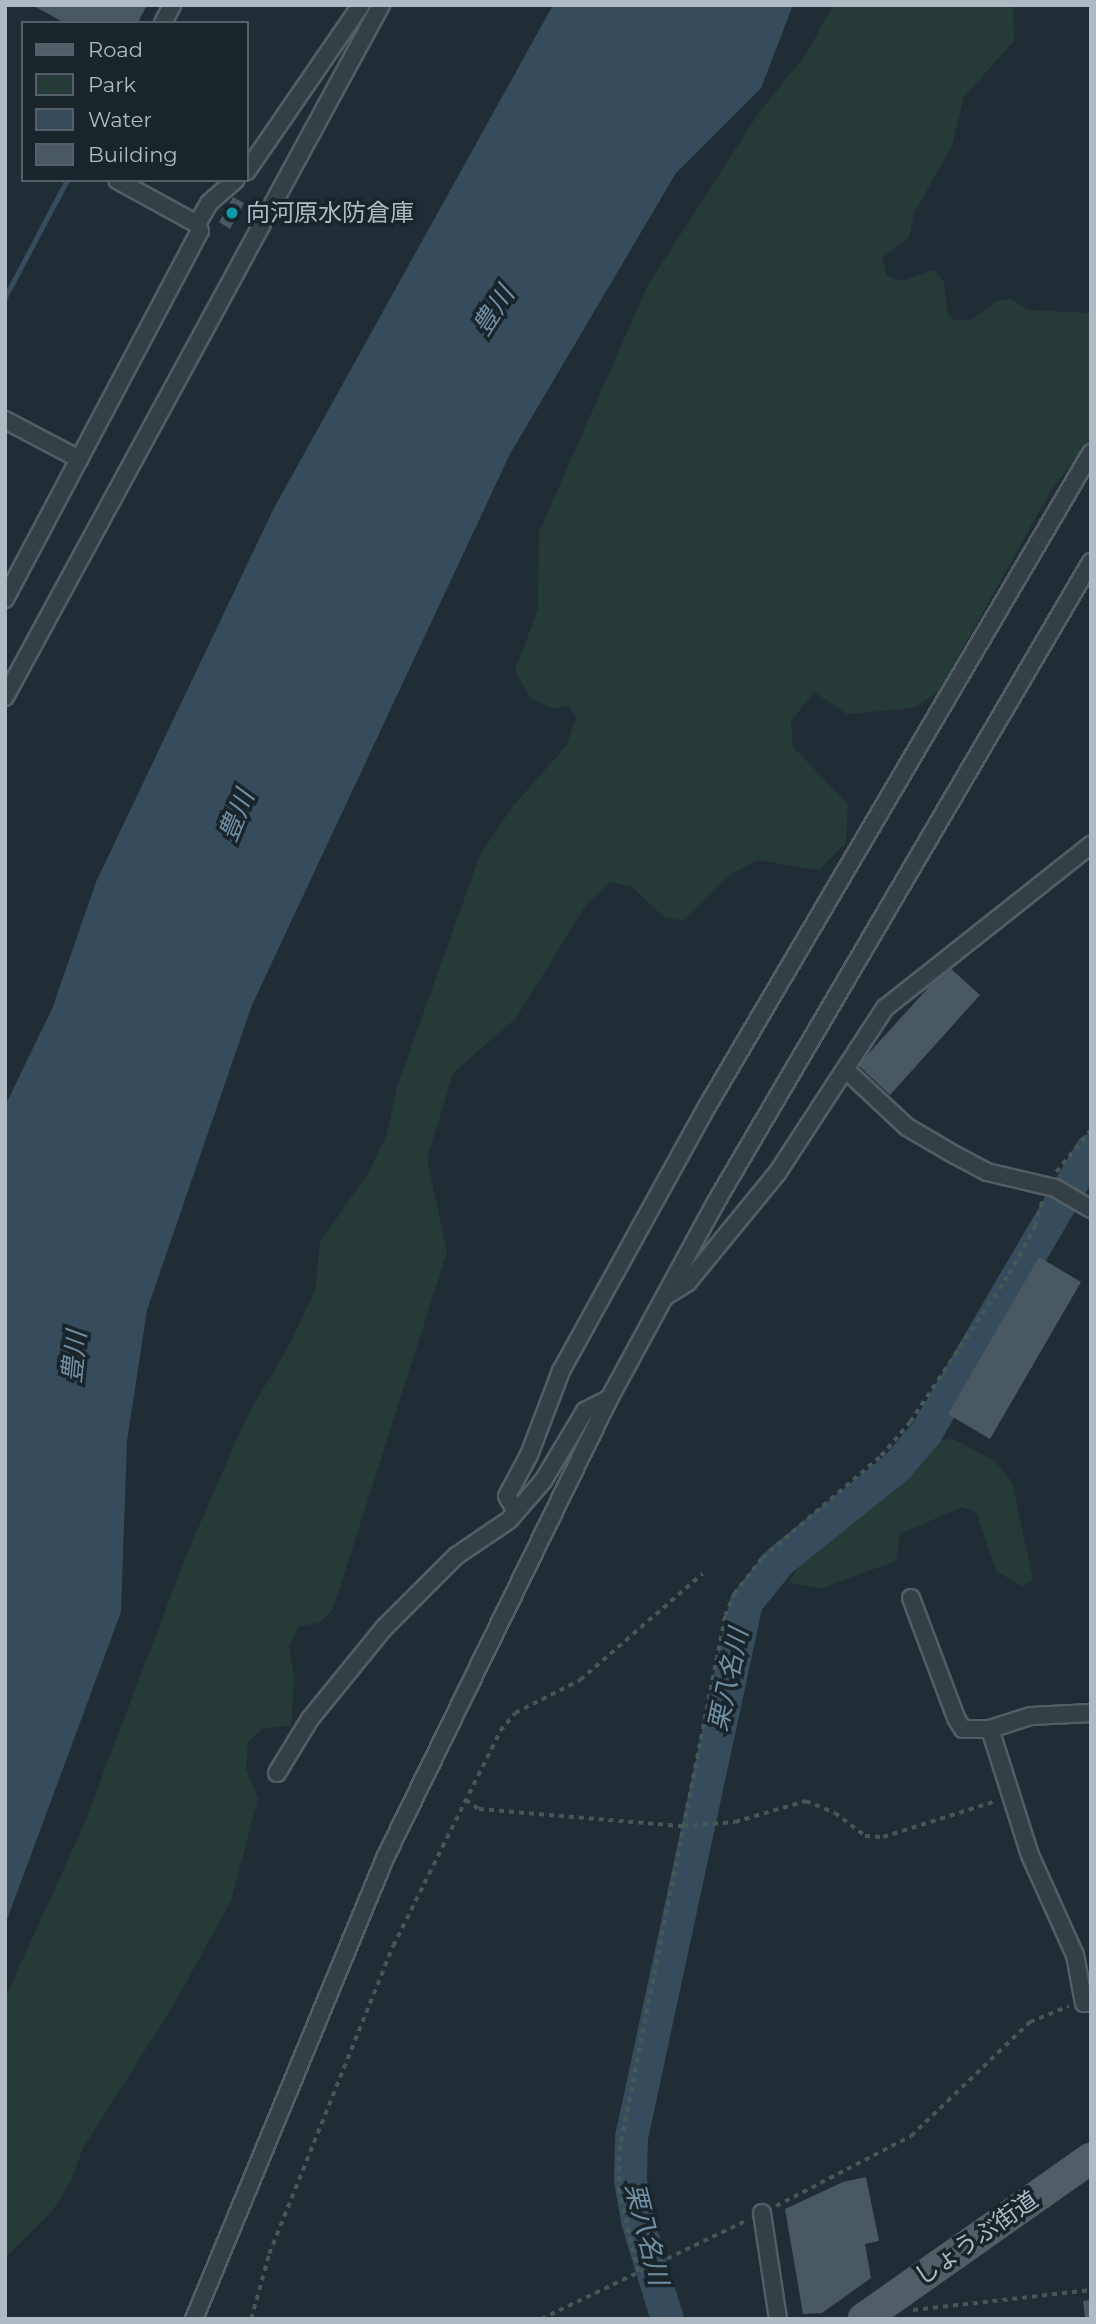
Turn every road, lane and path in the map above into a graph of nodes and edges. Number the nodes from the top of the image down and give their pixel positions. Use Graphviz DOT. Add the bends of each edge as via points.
graph roads {
  1 [pos="172,5"];
  2 [pos="361,5"];
  3 [pos="382,5"];
  4 [pos="164,21"];
  5 [pos="248,170"];
  6 [pos="121,182"];
  7 [pos="233,182"];
  8 [pos="197,224"];
  9 [pos="5,420"];
  10 [pos="1091,453"];
  11 [pos="79,459"];
  12 [pos="1091,562"];
  13 [pos="5,599"];
  14 [pos="5,697"];
  15 [pos="1091,845"];
  16 [pos="846,1070"];
  17 [pos="1091,1130"];
  18 [pos="1051,1188"];
  19 [pos="1086,1206"];
  20 [pos="662,1298"];
  21 [pos="609,1399"];
  22 [pos="520,1506"];
  23 [pos="702,1574"];
  24 [pos="911,1598"];
  25 [pos="1091,1713"];
  26 [pos="990,1729"];
  27 [pos="277,1773"];
  28 [pos="1012,1797"];
  29 [pos="466,1800"];
  30 [pos="683,1826"];
  31 [pos="1088,2003"];
  32 [pos="1091,2158"];
  33 [pos="762,2213"];
  34 [pos="640,2271"];
  35 [pos="1091,2290"];
  36 [pos="885,2301"];
  37 [pos="194,2319"];
  38 [pos="251,2319"];
  39 [pos="541,2319"];
  40 [pos="778,2319"];
  41 [pos="863,2319"];
  1 -- 4 [label="street"];
  2 -- 5 [label="street"];
  3 -- 14 [label="street"];
  6 -- 8 [label="street"];
  7 -- 8 [label="street" via="209,203"];
  8 -- 11 [label="street" via="200,231"];
  9 -- 11 [label="street"];
  10 -- 22 [label="street" via="708,1105 561,1371 529,1455 507,1496 514,1508"];
  11 -- 13 [label="street"];
  12 -- 20 [label="street"];
  15 -- 16 [label="street" via="885,1008"];
  16 -- 18 [label="street" via="907,1127 955,1155 987,1172"];
  16 -- 20 [label="street" via="778,1172 688,1282"];
  17 -- 18 [label="path" via="1059,1165"];
  18 -- 19 [label="street"];
  18 -- 30 [label="path" via="1009,1274 910,1422 881,1456 762,1558 734,1594 725,1616"];
  20 -- 21 [label="street"];
  21 -- 22 [label="street" via="585,1410 543,1481"];
  21 -- 37 [label="street" via="386,1856"];
  22 -- 27 [label="street" via="509,1520 456,1556 384,1628 310,1719"];
  23 -- 29 [label="path" via="580,1680 515,1713 500,1731"];
  24 -- 26 [label="street" via="956,1718 964,1729"];
  25 -- 26 [label="street" via="1031,1716"];
  26 -- 28 [label="street"];
  28 -- 30 [label="path" via="883,1838 865,1836 835,1813 806,1801 709,1825"];
  28 -- 31 [label="street" via="1030,1855 1075,1955"];
  29 -- 30 [label="path" via="480,1809"];
  29 -- 38 [label="path" via="393,1946 351,2046 269,2254"];
  30 -- 34 [label="path" via="619,2151 619,2191"];
  31 -- 33 [label="path" via="1030,2022 904,2141"];
  32 -- 36 [label="main road, しょうぶ街道"];
  33 -- 34 [label="path"];
  33 -- 40 [label="street"];
  34 -- 39 [label="path"];
  35 -- 36 [label="path" via="923,2311 893,2307"];
  36 -- 41 [label="main road, しょうぶ街道"];
}
